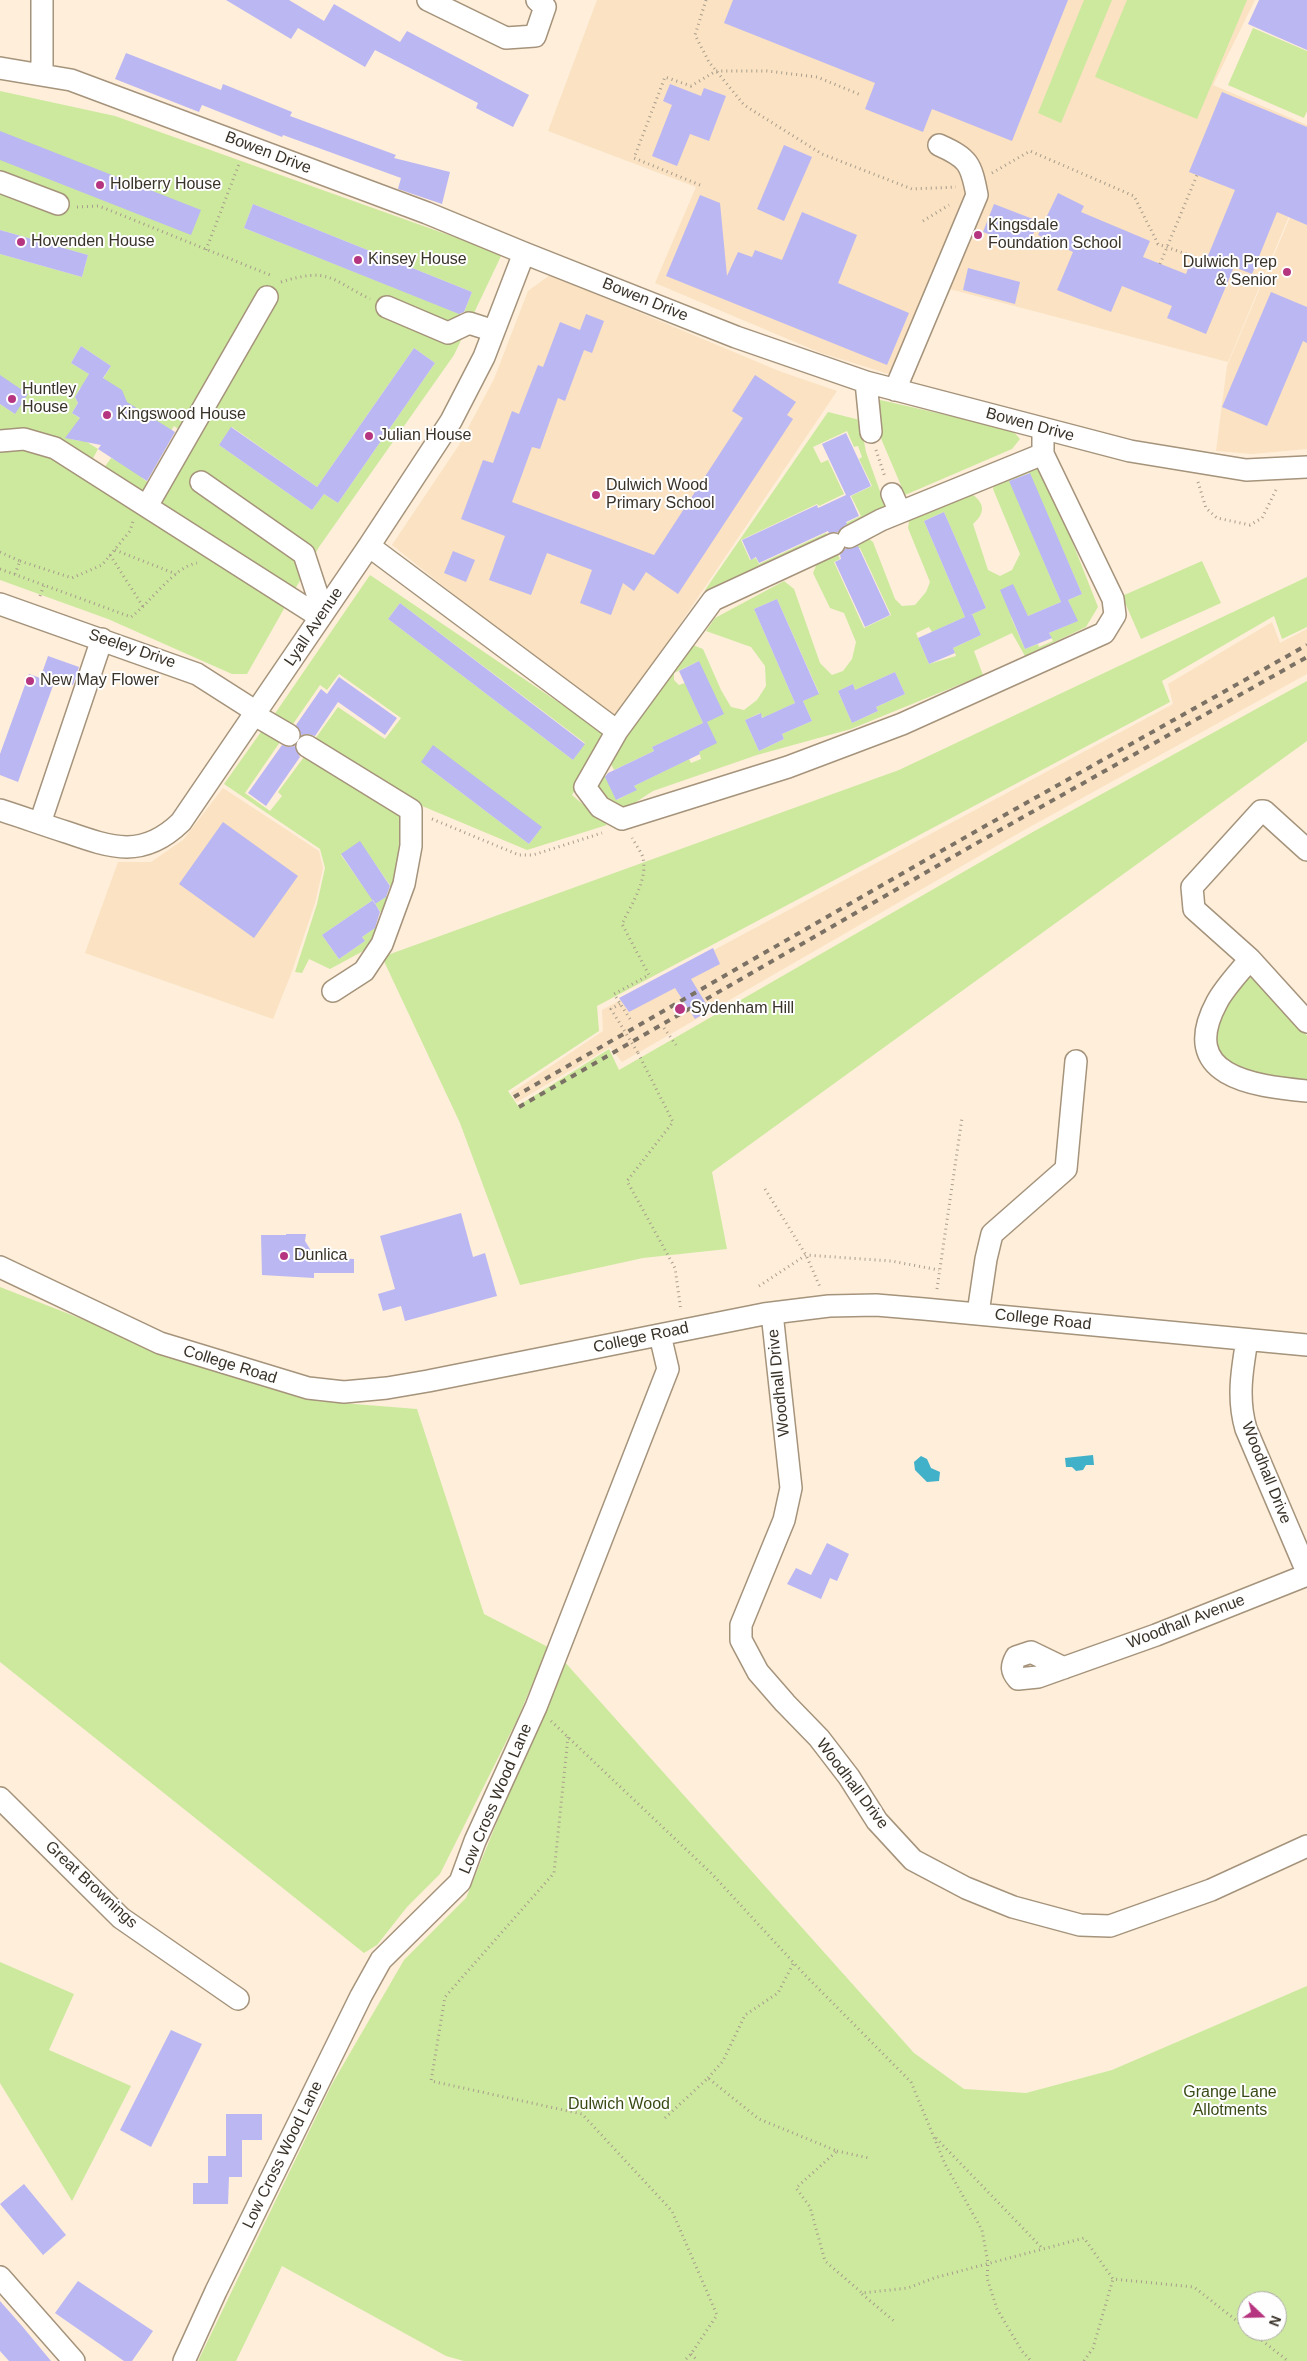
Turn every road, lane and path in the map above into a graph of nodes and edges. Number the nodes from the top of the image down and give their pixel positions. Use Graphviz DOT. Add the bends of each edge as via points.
graph roads {
  1 [pos="42,0"];
  2 [pos="428,0"];
  3 [pos="537,0"];
  4 [pos="706,0"];
  5 [pos="0,68"];
  6 [pos="716,71"];
  7 [pos="42,74"];
  8 [pos="861,95"];
  9 [pos="246,145"];
  10 [pos="939,145"];
  11 [pos="1197,175"];
  12 [pos="0,182"];
  13 [pos="700,185"];
  14 [pos="968,185"];
  15 [pos="58,204"];
  16 [pos="1168,248"];
  17 [pos="206,250"];
  18 [pos="524,253"];
  19 [pos="1208,257"];
  20 [pos="1160,264"];
  21 [pos="290,279"];
  22 [pos="284,281"];
  23 [pos="365,296"];
  24 [pos="267,297"];
  25 [pos="387,307"];
  26 [pos="494,330"];
  27 [pos="866,382"];
  28 [pos="895,390"];
  29 [pos="1043,429"];
  30 [pos="871,432"];
  31 [pos="0,441"];
  32 [pos="1042,454"];
  33 [pos="1307,467"];
  34 [pos="1195,474"];
  35 [pos="1280,480"];
  36 [pos="200,482"];
  37 [pos="896,503"];
  38 [pos="143,504"];
  39 [pos="369,546"];
  40 [pos="115,550"];
  41 [pos="0,552"];
  42 [pos="110,555"];
  43 [pos="230,559"];
  44 [pos="20,560"];
  45 [pos="0,569"];
  46 [pos="15,574"];
  47 [pos="176,574"];
  48 [pos="0,604"];
  49 [pos="144,608"];
  50 [pos="321,614"];
  51 [pos="102,639"];
  52 [pos="254,712"];
  53 [pos="617,731"];
  54 [pos="289,735"];
  55 [pos="307,746"];
  56 [pos="0,810"];
  57 [pos="411,810"];
  58 [pos="40,823"];
  59 [pos="608,831"];
  60 [pos="633,840"];
  61 [pos="1307,850"];
  62 [pos="1250,959"];
  63 [pos="333,991"];
  64 [pos="620,1004"];
  65 [pos="630,1019"];
  66 [pos="1307,1022"];
  67 [pos="664,1028"];
  68 [pos="676,1045"];
  69 [pos="1076,1062"];
  70 [pos="1307,1091"];
  71 [pos="962,1118"];
  72 [pos="765,1189"];
  73 [pos="806,1255"];
  74 [pos="0,1267"];
  75 [pos="939,1270"];
  76 [pos="759,1286"];
  77 [pos="828,1306"];
  78 [pos="935,1310"];
  79 [pos="681,1311"];
  80 [pos="772,1313"];
  81 [pos="978,1313"];
  82 [pos="660,1335"];
  83 [pos="1247,1340"];
  84 [pos="1307,1346"];
  85 [pos="1307,1573"];
  86 [pos="1064,1668"];
  87 [pos="536,1707"];
  88 [pos="568,1737"];
  89 [pos="0,1798"];
  90 [pos="1307,1846"];
  91 [pos="794,1962"];
  92 [pos="238,1999"];
  93 [pos="708,2078"];
  94 [pos="665,2118"];
  95 [pos="934,2136"];
  96 [pos="837,2151"];
  97 [pos="869,2158"];
  98 [pos="1043,2249"];
  99 [pos="988,2263"];
  100 [pos="0,2276"];
  101 [pos="1113,2279"];
  102 [pos="862,2293"];
  103 [pos="894,2320"];
  104 [pos="1237,2321"];
  105 [pos="1262,2341"];
  106 [pos="692,2354"];
  107 [pos="74,2361"];
  108 [pos="184,2361"];
  109 [pos="684,2361"];
  110 [pos="698,2361"];
  111 [pos="1031,2361"];
  112 [pos="1084,2361"];
  113 [pos="1288,2361"];
  1 -- 7 [label="street"];
  2 -- 3 [label="street" via="506,38 535,36 545,7"];
  4 -- 6 [label="path" via="695,35"];
  5 -- 7 [label="street, Bowen Drive"];
  6 -- 8 [label="path" via="767,71 818,77"];
  6 -- 13 [label="path" via="691,86 665,77 634,158"];
  6 -- 14 [label="path" via="744,105 822,154 912,189"];
  7 -- 9 [label="street, Bowen Drive" via="71,80"];
  9 -- 17 [label="path"];
  9 -- 18 [label="street, Bowen Drive"];
  10 -- 14 [label="street" via="958,154 972,169"];
  11 -- 16 [label="path"];
  12 -- 15 [label="street"];
  14 -- 16 [label="path" via="1030,151 1134,196 1158,244"];
  14 -- 28 [label="street" via="976,194"];
  15 -- 17 [label="path" via="74,208 99,206"];
  16 -- 19 [label="path" via="1200,259"];
  16 -- 20 [label="path"];
  17 -- 22 [label="path"];
  18 -- 26 [label="street, Lyall Avenue"];
  18 -- 27 [label="street, Bowen Drive" via="736,336"];
  21 -- 23 [label="path" via="327,275"];
  24 -- 38 [label="street"];
  25 -- 26 [label="street" via="448,333 469,323"];
  26 -- 39 [label="street, Lyall Avenue" via="472,384 451,421"];
  27 -- 28 [label="street, Bowen Drive"];
  27 -- 30 [label="street"];
  28 -- 29 [label="street, Bowen Drive"];
  29 -- 32 [label="street"];
  29 -- 33 [label="street, Bowen Drive" via="1195,463 1265,471"];
  30 -- 37 [label="path"];
  31 -- 38 [label="street" via="24,439 55,448"];
  32 -- 37 [label="street"];
  32 -- 53 [label="street" via="1113,599 1115,615 1104,633 893,727 788,767 622,819 600,807 585,787"];
  34 -- 35 [label="path" via="1206,508 1217,518 1250,525 1262,518"];
  36 -- 50 [label="street" via="304,554"];
  37 -- 53 [label="street" via="841,540 713,600"];
  38 -- 40 [label="path" via="130,532"];
  38 -- 43 [label="street"];
  39 -- 50 [label="street, Lyall Avenue"];
  39 -- 53 [label="street"];
  40 -- 42 [label="path"];
  40 -- 47 [label="path"];
  41 -- 44 [label="path"];
  42 -- 44 [label="path" via="102,565 72,578"];
  42 -- 49 [label="path"];
  43 -- 47 [label="path" via="190,564"];
  43 -- 50 [label="street"];
  44 -- 46 [label="path"];
  45 -- 46 [label="path"];
  46 -- 49 [label="path" via="131,617"];
  47 -- 49 [label="path"];
  48 -- 51 [label="street, Seeley Drive"];
  50 -- 52 [label="street, Lyall Avenue"];
  51 -- 52 [label="street, Seeley Drive" via="197,674"];
  51 -- 58 [label="street"];
  52 -- 54 [label="street, Seeley Drive"];
  52 -- 58 [label="street, Lyall Avenue" via="181,822 166,836 131,847 107,846"];
  55 -- 57 [label="street"];
  56 -- 58 [label="street, Lyall Avenue"];
  57 -- 59 [label="path" via="519,855 533,855"];
  57 -- 63 [label="street" via="411,846 404,884 382,944 364,971"];
  60 -- 64 [label="path" via="642,856 644,873 622,924 649,975 614,994"];
  61 -- 62 [label="street" via="1264,811 1260,811 1192,887 1194,909"];
  62 -- 66 [label="street"];
  62 -- 70 [label="street" via="1217,1002 1206,1032 1209,1056 1220,1070 1269,1088"];
  64 -- 65 [label="path"];
  64 -- 79 [label="path, bridge" via="611,1009 638,1053 673,1122 628,1181 675,1268"];
  67 -- 68 [label="path"];
  69 -- 81 [label="street" via="1066,1169 992,1234"];
  71 -- 75 [label="path"];
  72 -- 73 [label="path"];
  73 -- 75 [label="path" via="892,1262"];
  73 -- 76 [label="path"];
  73 -- 77 [label="path"];
  74 -- 82 [label="street, College Road" via="160,1343 308,1388 344,1392 387,1388"];
  75 -- 78 [label="path"];
  77 -- 78 [label="street, College Road" via="876,1305"];
  77 -- 80 [label="street, College Road"];
  78 -- 81 [label="street, College Road"];
  80 -- 82 [label="street, College Road"];
  80 -- 90 [label="street, Woodhall Drive" via="791,1488 781,1528 741,1626 741,1640 758,1672 819,1738 877,1821 913,1860 966,1888 1013,1907 1080,1925 1110,1926 1211,1890"];
  81 -- 83 [label="street, College Road"];
  82 -- 87 [label="street, Low Cross Wood Lane" via="668,1369"];
  83 -- 84 [label="street, College Road"];
  83 -- 85 [label="street, Woodhall Drive" via="1241,1380 1241,1412"];
  85 -- 86 [label="street, Woodhall Avenue" via="1156,1636"];
  87 -- 88 [label="path"];
  87 -- 108 [label="street, Low Cross Wood Lane" via="475,1841 460,1882 381,1960 361,1996"];
  88 -- 91 [label="path" via="712,1874"];
  88 -- 106 [label="path" via="554,1873 445,1997 431,2081 582,2114 672,2211 717,2315"];
  89 -- 92 [label="street, Great Brownings" via="121,1918"];
  91 -- 93 [label="path" via="778,1993 745,2015 723,2061"];
  91 -- 95 [label="path" via="912,2082"];
  93 -- 94 [label="path"];
  93 -- 96 [label="path" via="759,2119"];
  95 -- 98 [label="path"];
  95 -- 99 [label="path" via="945,2164 982,2230"];
  96 -- 97 [label="path"];
  96 -- 102 [label="path" via="796,2188 810,2207 825,2262"];
  98 -- 99 [label="path"];
  98 -- 101 [label="path" via="1084,2238"];
  99 -- 102 [label="path" via="908,2288"];
  99 -- 111 [label="path" via="987,2278 997,2309"];
  100 -- 107 [label="street"];
  101 -- 104 [label="path" via="1194,2287"];
  101 -- 112 [label="path" via="1093,2348"];
  102 -- 103 [label="path"];
  105 -- 113 [label="path"];
  106 -- 109 [label="path"];
  106 -- 110 [label="path"];
}
